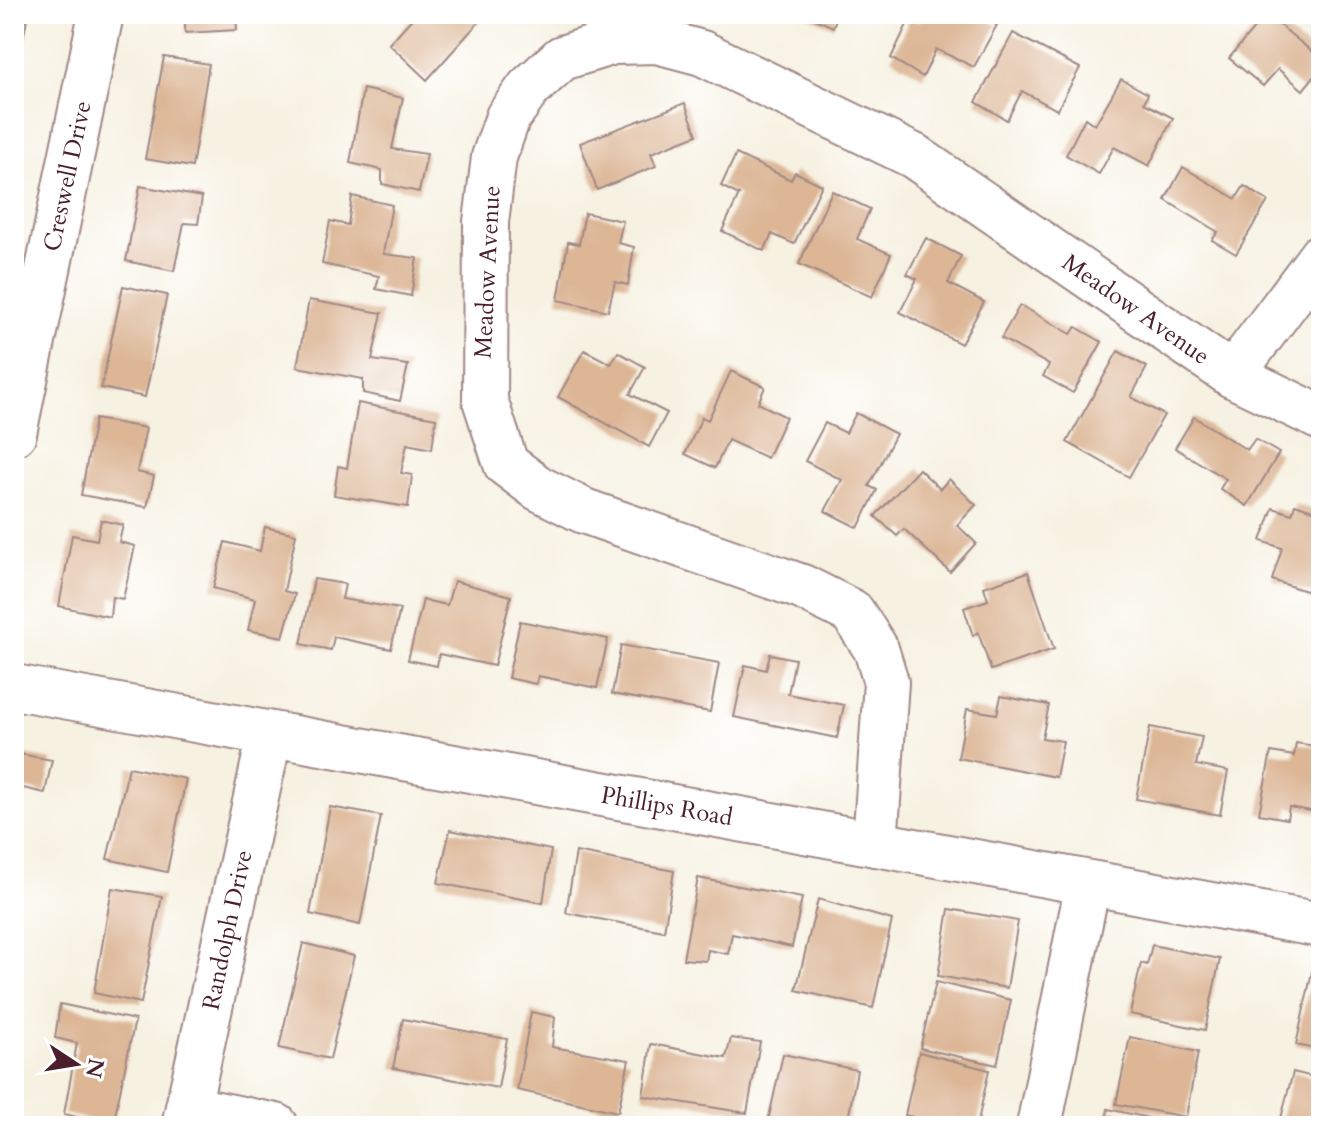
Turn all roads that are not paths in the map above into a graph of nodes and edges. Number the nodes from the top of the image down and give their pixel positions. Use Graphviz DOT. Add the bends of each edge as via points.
graph roads {
  1 [pos="101,14"];
  2 [pos="1321,256"];
  3 [pos="1232,375"];
  4 [pos="1321,418"];
  5 [pos="14,433"];
  6 [pos="14,687"];
  7 [pos="270,734"];
  8 [pos="875,844"];
  9 [pos="1088,883"];
  10 [pos="1321,925"];
  11 [pos="186,1117"];
  12 [pos="276,1126"];
  13 [pos="1039,1126"];
  1 -- 5 [label="street, Creswell Drive"];
  2 -- 3 [label="street"];
  3 -- 4 [label="street, Meadow Avenue"];
  3 -- 8 [label="street, Meadow Avenue" via="914,156 702,53 657,41 613,42 562,58 529,88 508,117 494,157 486,222 485,400 506,464 538,488 584,511 802,587 852,612 876,649 886,682"];
  6 -- 7 [label="street, Phillips Road"];
  7 -- 8 [label="street, Phillips Road"];
  7 -- 11 [label="street, Randolph Drive"];
  8 -- 9 [label="street, Phillips Road"];
  9 -- 10 [label="street, Phillips Road"];
  9 -- 13 [label="street"];
  11 -- 12 [label="street"];
}
